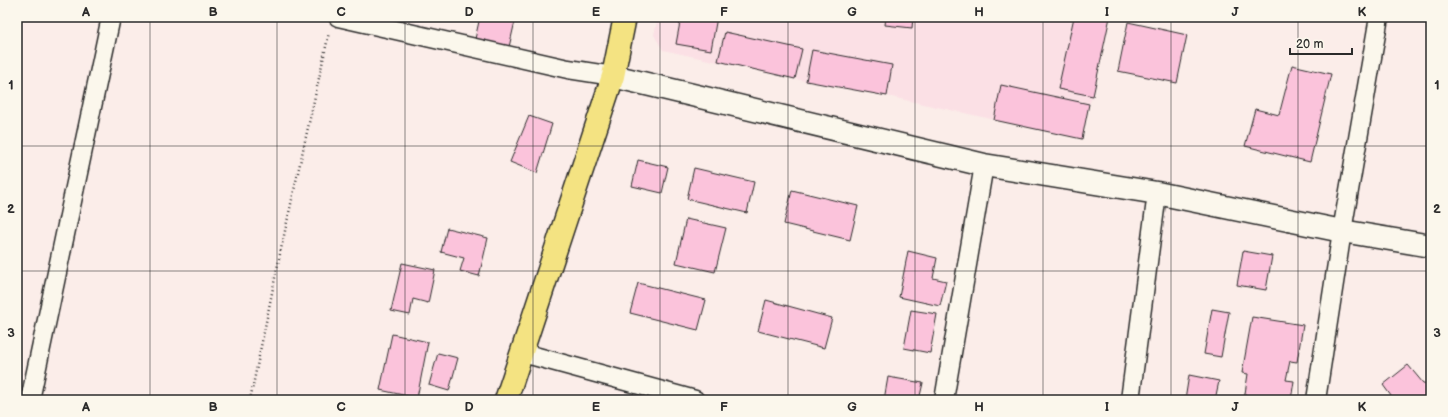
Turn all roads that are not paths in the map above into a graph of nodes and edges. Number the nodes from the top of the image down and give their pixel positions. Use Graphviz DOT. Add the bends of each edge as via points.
graph roads {
  1 [pos="111,17"];
  2 [pos="338,17"];
  3 [pos="625,17"];
  4 [pos="1379,17"];
  5 [pos="613,76"];
  6 [pos="984,165"];
  7 [pos="1157,194"];
  8 [pos="1342,231"];
  9 [pos="1431,246"];
  10 [pos="523,352"];
  11 [pos="30,400"];
  12 [pos="506,400"];
  13 [pos="695,400"];
  14 [pos="944,400"];
  15 [pos="1130,400"];
  16 [pos="1316,400"];
  1 -- 11 [label="street"];
  2 -- 5 [label="street" via="568,69"];
  3 -- 5 [label="main road"];
  4 -- 8 [label="street"];
  5 -- 6 [label="street"];
  5 -- 10 [label="main road"];
  6 -- 7 [label="street"];
  6 -- 14 [label="street"];
  7 -- 8 [label="street"];
  7 -- 15 [label="street"];
  8 -- 9 [label="street"];
  8 -- 16 [label="street"];
  10 -- 12 [label="main road"];
  10 -- 13 [label="street"];
}
